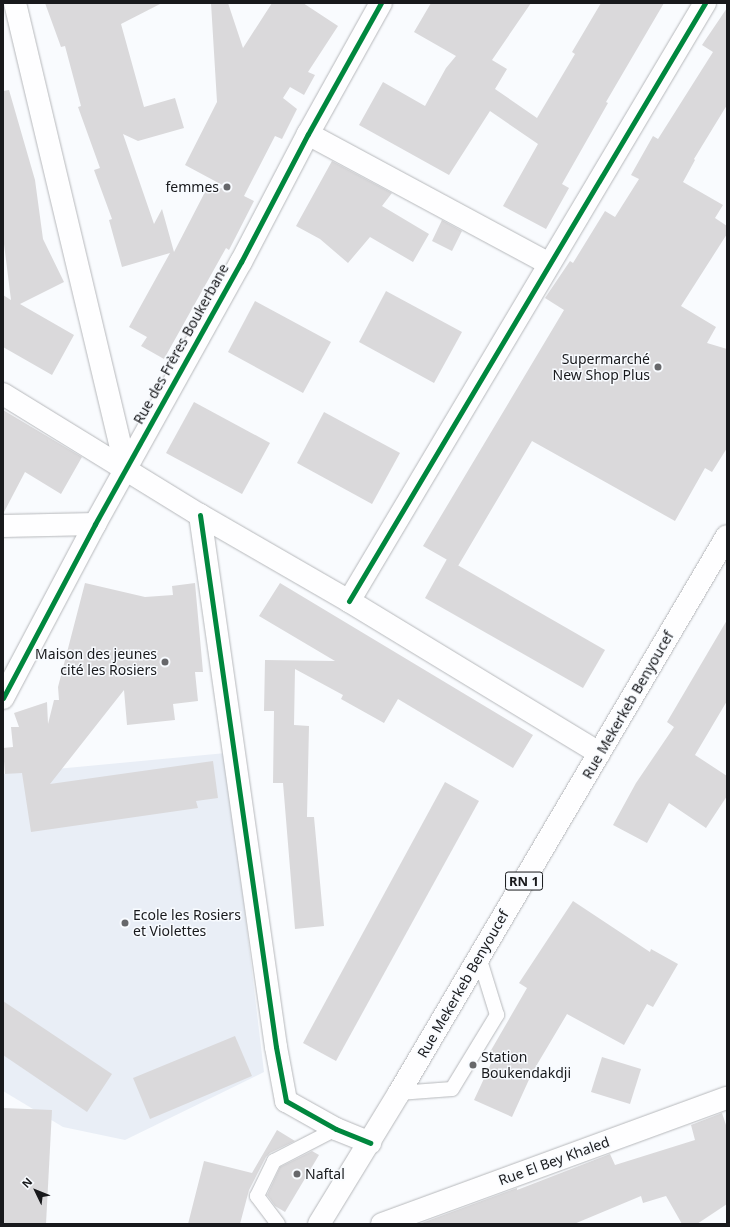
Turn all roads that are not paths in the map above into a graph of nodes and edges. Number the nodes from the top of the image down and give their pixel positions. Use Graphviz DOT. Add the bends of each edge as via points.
graph roads {
  1 [pos="15,3"];
  2 [pos="381,3"];
  3 [pos="705,3"];
  4 [pos="308,134"];
  5 [pos="548,264"];
  6 [pos="3,394"];
  7 [pos="126,468"];
  8 [pos="200,515"];
  9 [pos="95,524"];
  10 [pos="3,526"];
  11 [pos="727,536"];
  12 [pos="349,601"];
  13 [pos="3,698"];
  14 [pos="600,753"];
  15 [pos="479,957"];
  16 [pos="399,1093"];
  17 [pos="727,1098"];
  18 [pos="336,1129"];
  19 [pos="370,1143"];
  20 [pos="278,1224"];
  21 [pos="318,1224"];
  22 [pos="382,1224"];
  1 -- 7 [label="street"];
  2 -- 4 [label="street, Rue des Frères Boukerbane"];
  3 -- 5 [label="street"];
  4 -- 5 [label="street"];
  4 -- 7 [label="street, Rue des Frères Boukerbane" via="241,262"];
  5 -- 12 [label="street"];
  6 -- 7 [label="street"];
  7 -- 8 [label="street"];
  7 -- 9 [label="street, Rue des Frères Boukerbane"];
  8 -- 12 [label="street"];
  8 -- 18 [label="street" via="276,1047 286,1101"];
  9 -- 10 [label="street"];
  9 -- 13 [label="street, Rue des Frères Boukerbane"];
  11 -- 14 [label="street, Rue Mekerkeb Benyoucef / RN 1"];
  12 -- 14 [label="street"];
  14 -- 15 [label="street, Rue Mekerkeb Benyoucef / RN 1"];
  15 -- 16 [label="street, Rue Mekerkeb Benyoucef / RN 1"];
  15 -- 16 [label="lane" via="497,1015 452,1089"];
  16 -- 19 [label="street, Rue Mekerkeb Benyoucef / RN 1"];
  17 -- 22 [label="street, Rue El Bey Khaled"];
  18 -- 19 [label="street"];
  18 -- 20 [label="lane" via="274,1161 257,1196"];
  19 -- 21 [label="street, Rue Mekerkeb Benyoucef / RN 1"];
}
